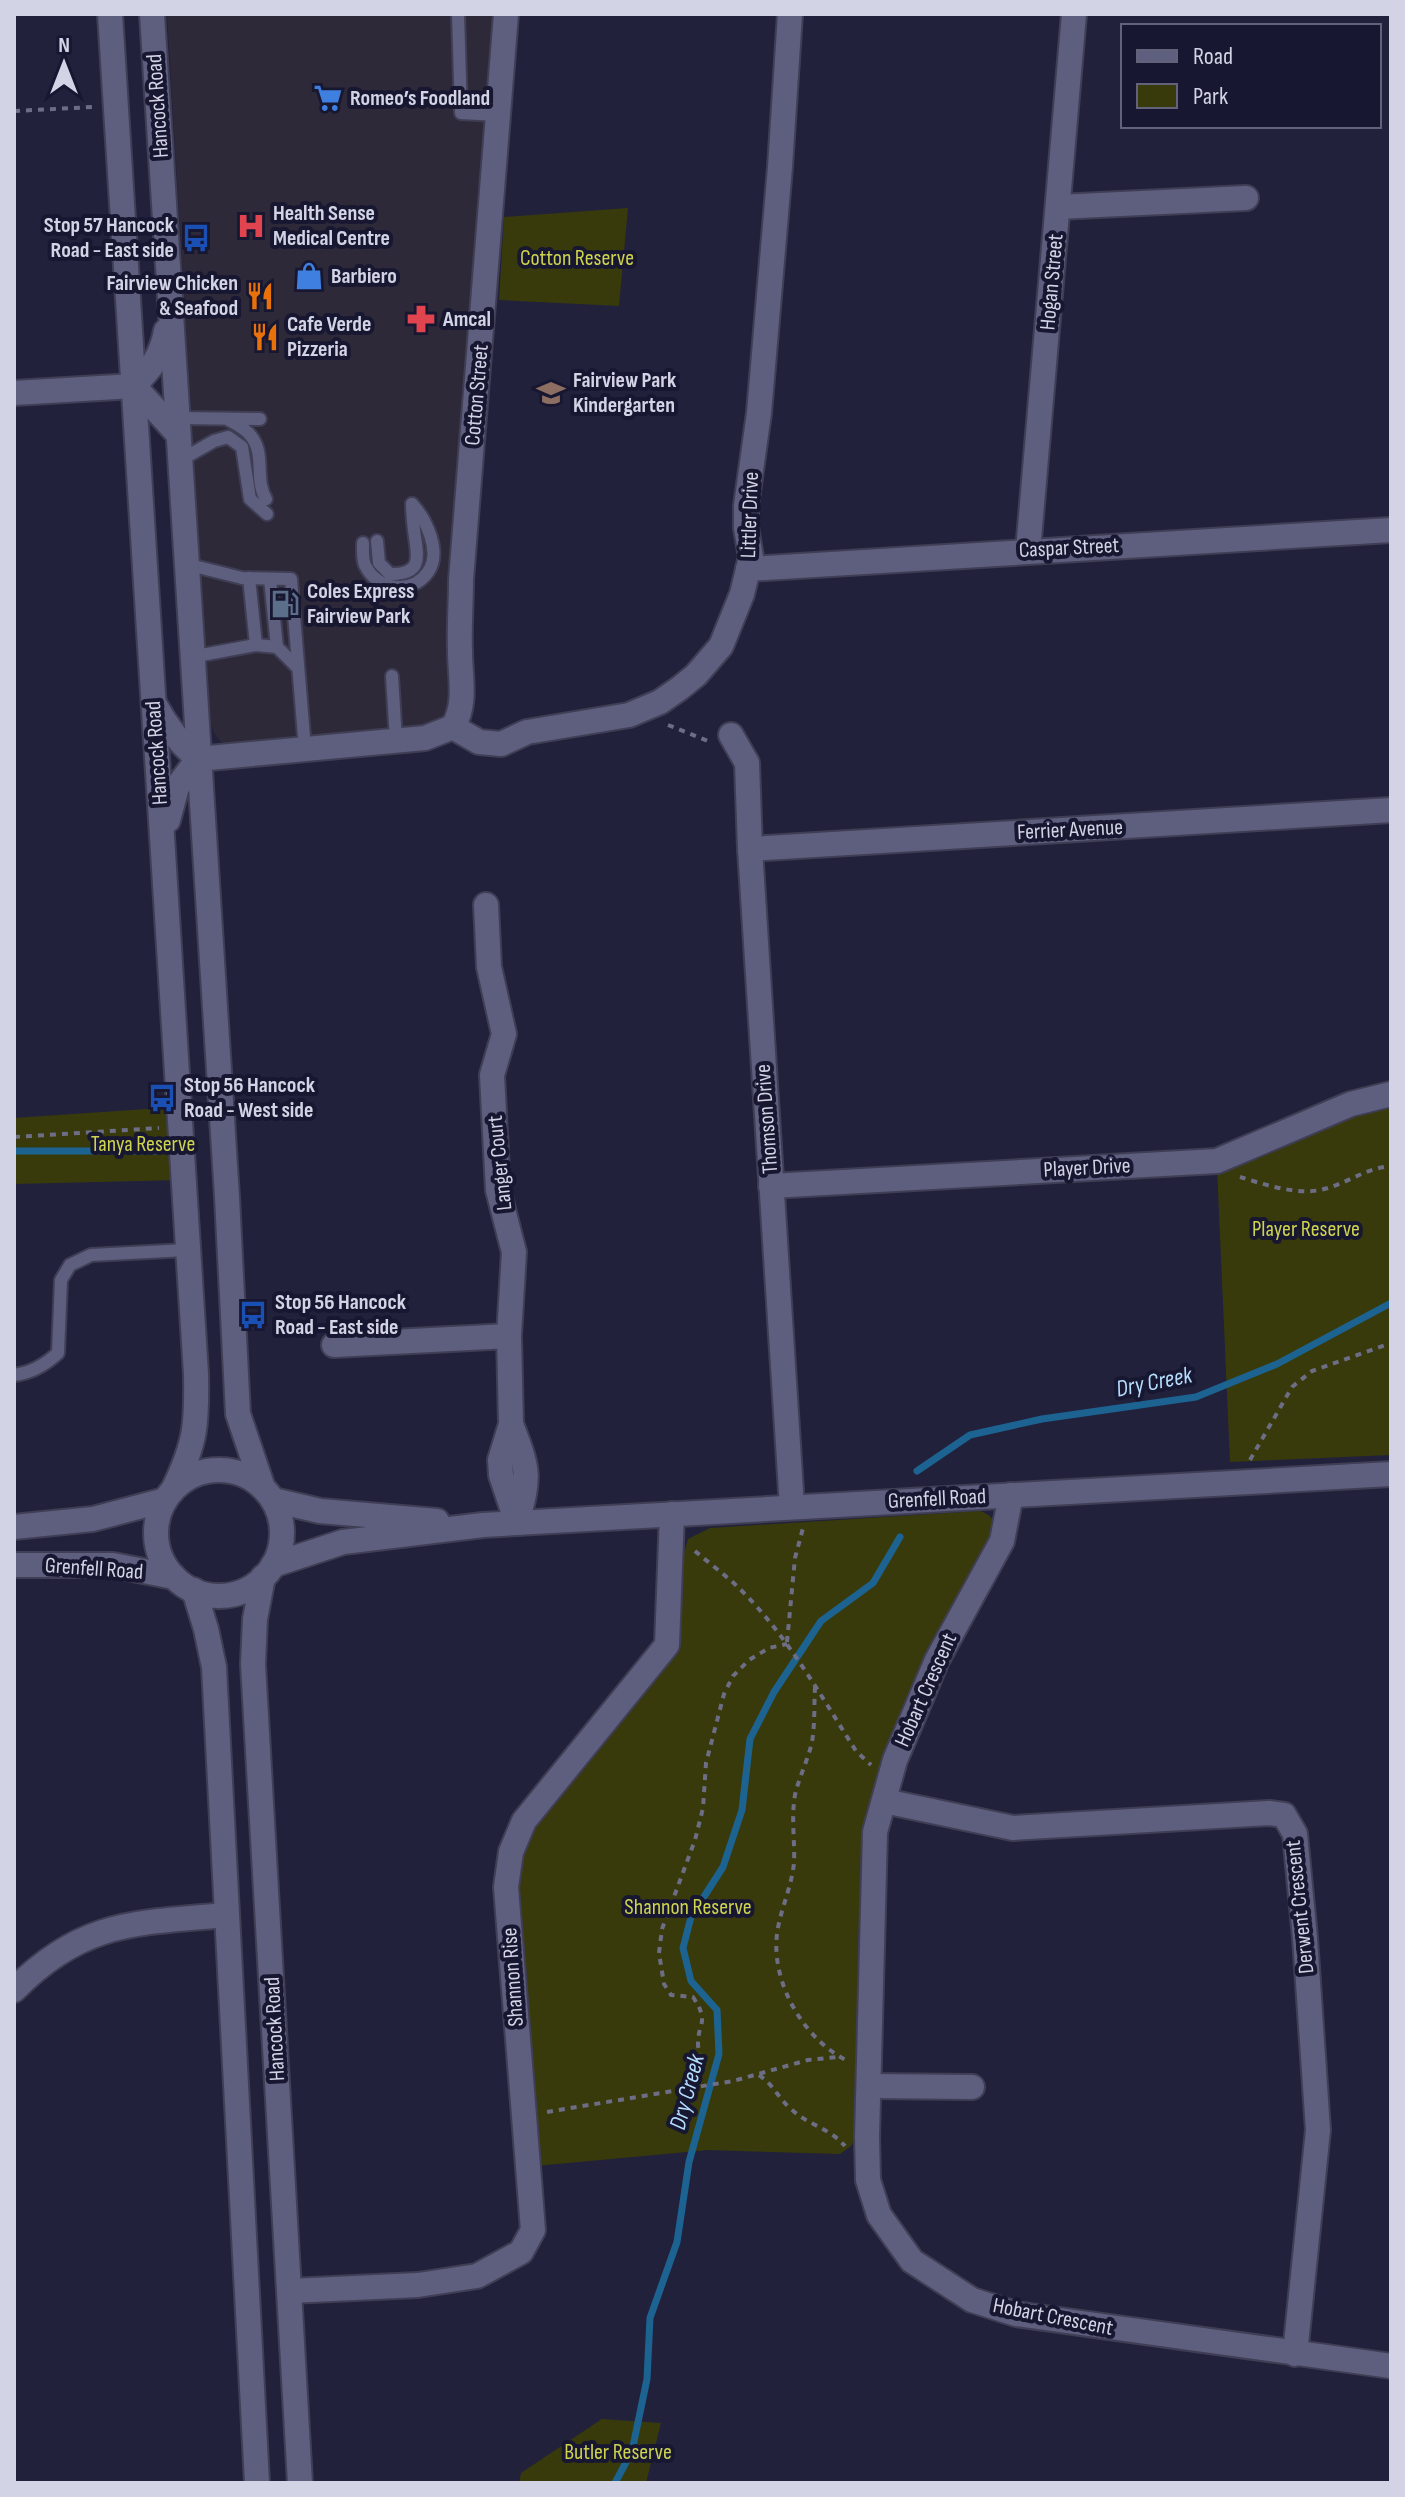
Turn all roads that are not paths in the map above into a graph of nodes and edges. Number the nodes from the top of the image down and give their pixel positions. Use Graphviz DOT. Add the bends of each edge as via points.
graph roads {
  1 [pos="110,14"];
  2 [pos="152,14"];
  3 [pos="458,14"];
  4 [pos="506,14"];
  5 [pos="790,14"];
  6 [pos="1074,14"];
  7 [pos="498,115"];
  8 [pos="1246,198"];
  9 [pos="1058,207"];
  10 [pos="170,309"];
  11 [pos="134,386"];
  12 [pos="14,393"];
  13 [pos="260,419"];
  14 [pos="229,420"];
  15 [pos="177,426"];
  16 [pos="179,461"];
  17 [pos="266,499"];
  18 [pos="267,514"];
  19 [pos="1391,530"];
  20 [pos="377,541"];
  21 [pos="363,543"];
  22 [pos="1028,551"];
  23 [pos="186,564"];
  24 [pos="748,569"];
  25 [pos="249,578"];
  26 [pos="270,579"];
  27 [pos="256,645"];
  28 [pos="277,647"];
  29 [pos="191,657"];
  30 [pos="298,668"];
  31 [pos="392,676"];
  32 [pos="154,702"];
  33 [pos="453,727"];
  34 [pos="396,740"];
  35 [pos="734,741"];
  36 [pos="305,749"];
  37 [pos="198,759"];
  38 [pos="1391,810"];
  39 [pos="163,845"];
  40 [pos="750,849"];
  41 [pos="486,905"];
  42 [pos="1391,1094"];
  43 [pos="771,1186"];
  44 [pos="187,1250"];
  45 [pos="509,1336"];
  46 [pos="334,1345"];
  47 [pos="14,1375"];
  48 [pos="1391,1474"];
  49 [pos="169,1494"];
  50 [pos="268,1494"];
  51 [pos="1011,1495"];
  52 [pos="799,1507"];
  53 [pos="672,1522"];
  54 [pos="517,1523"];
  55 [pos="483,1525"];
  56 [pos="14,1527"];
  57 [pos="14,1565"];
  58 [pos="268,1571"];
  59 [pos="184,1584"];
  60 [pos="886,1792"];
  61 [pos="226,1915"];
  62 [pos="14,1990"];
  63 [pos="869,2079"];
  64 [pos="972,2087"];
  65 [pos="290,2291"];
  66 [pos="1295,2354"];
  67 [pos="1391,2366"];
  68 [pos="257,2483"];
  69 [pos="300,2483"];
  1 -- 11 [label="street, Hancock Road"];
  2 -- 10 [label="street, Hancock Road"];
  3 -- 7 [label="lane" via="461,113"];
  4 -- 7 [label="street, Cotton Street"];
  5 -- 24 [label="street, Littler Drive" via="762,382 746,506"];
  6 -- 9 [label="street, Hogan Street"];
  7 -- 33 [label="street, Cotton Street" via="461,580 463,701"];
  8 -- 9 [label="street"];
  9 -- 22 [label="street, Hogan Street"];
  10 -- 11 [label="street" via="162,351"];
  10 -- 15 [label="street, Hancock Road"];
  11 -- 12 [label="street"];
  11 -- 15 [label="street"];
  11 -- 32 [label="street, Hancock Road"];
  13 -- 14 [label="lane"];
  14 -- 15 [label="lane"];
  14 -- 17 [label="lane" via="250,434 260,454"];
  15 -- 16 [label="street, Hancock Road"];
  16 -- 18 [label="lane" via="228,437 242,447 250,499"];
  16 -- 23 [label="street, Hancock Road"];
  19 -- 22 [label="street, Caspar Street"];
  20 -- 21 [label="lane" via="379,563 390,574 403,574 415,565 419,553 412,504 431,539 428,572 413,585 380,584 365,566"];
  22 -- 24 [label="street, Caspar Street"];
  23 -- 25 [label="lane"];
  23 -- 29 [label="street, Hancock Road"];
  24 -- 33 [label="street, Littler Drive" via="721,646 696,675 653,705 629,715 527,732 501,744 479,742"];
  25 -- 26 [label="lane"];
  25 -- 27 [label="lane"];
  26 -- 28 [label="lane"];
  26 -- 30 [label="lane" via="291,579"];
  27 -- 28 [label="lane"];
  27 -- 29 [label="lane"];
  28 -- 30 [label="lane"];
  29 -- 37 [label="street, Hancock Road"];
  30 -- 36 [label="lane"];
  31 -- 34 [label="lane"];
  32 -- 37 [label="street" via="173,735"];
  32 -- 39 [label="street, Hancock Road"];
  33 -- 34 [label="street" via="425,738"];
  34 -- 36 [label="street"];
  35 -- 40 [label="street, Thomson Drive" via="747,763"];
  36 -- 37 [label="street"];
  37 -- 39 [label="street" via="177,787"];
  37 -- 50 [label="street, Hancock Road" via="238,1414"];
  38 -- 40 [label="street, Ferrier Avenue"];
  39 -- 44 [label="street, Hancock Road"];
  40 -- 43 [label="street, Thomson Drive"];
  41 -- 45 [label="street, Langer Court" via="489,967 504,1034 492,1075 498,1190 514,1252"];
  42 -- 43 [label="street, Player Drive" via="1351,1104 1217,1161"];
  43 -- 52 [label="street, Thomson Drive"];
  44 -- 47 [label="lane" via="91,1255 70,1265 61,1280 58,1353 47,1364"];
  44 -- 49 [label="street, Hancock Road" via="196,1417 189,1457"];
  45 -- 46 [label="street"];
  45 -- 54 [label="street, Langer Court" via="511,1424 500,1460"];
  48 -- 51 [label="street, Grenfell Road"];
  49 -- 50 [label="street" via="194,1474 219,1469 243,1474"];
  49 -- 56 [label="street, Grenfell Road" via="93,1519"];
  49 -- 59 [label="street" via="157,1519 156,1540 162,1560"];
  50 -- 55 [label="street, Grenfell Road" via="320,1511"];
  50 -- 58 [label="street" via="282,1532"];
  51 -- 52 [label="street, Grenfell Road"];
  51 -- 60 [label="street, Hobart Crescent" via="1002,1541 937,1660"];
  52 -- 53 [label="street, Grenfell Road"];
  53 -- 54 [label="street, Grenfell Road"];
  53 -- 65 [label="street, Shannon Rise" via="667,1645 524,1821 511,1852 506,1887 533,2230 521,2252 477,2276 418,2285"];
  54 -- 55 [label="street, Grenfell Road"];
  55 -- 58 [label="street, Grenfell Road" via="343,1542"];
  57 -- 59 [label="street, Grenfell Road" via="113,1565"];
  58 -- 59 [label="street" via="231,1594 212,1595"];
  58 -- 65 [label="street, Hancock Road" via="255,1619 253,1664"];
  59 -- 61 [label="street, Hancock Road" via="206,1629 214,1667"];
  60 -- 63 [label="street, Hobart Crescent" via="875,1832"];
  60 -- 66 [label="street, Derwent Crescent" via="1013,1828 1284,1815 1295,1834 1318,2130"];
  61 -- 62 [label="street" via="150,1922 86,1937 60,1951"];
  61 -- 68 [label="street, Hancock Road"];
  63 -- 64 [label="street"];
  63 -- 66 [label="street, Hobart Crescent" via="868,2180 879,2215 912,2261 972,2300 1016,2314"];
  65 -- 69 [label="street, Hancock Road"];
  66 -- 67 [label="street, Hobart Crescent"];
}
